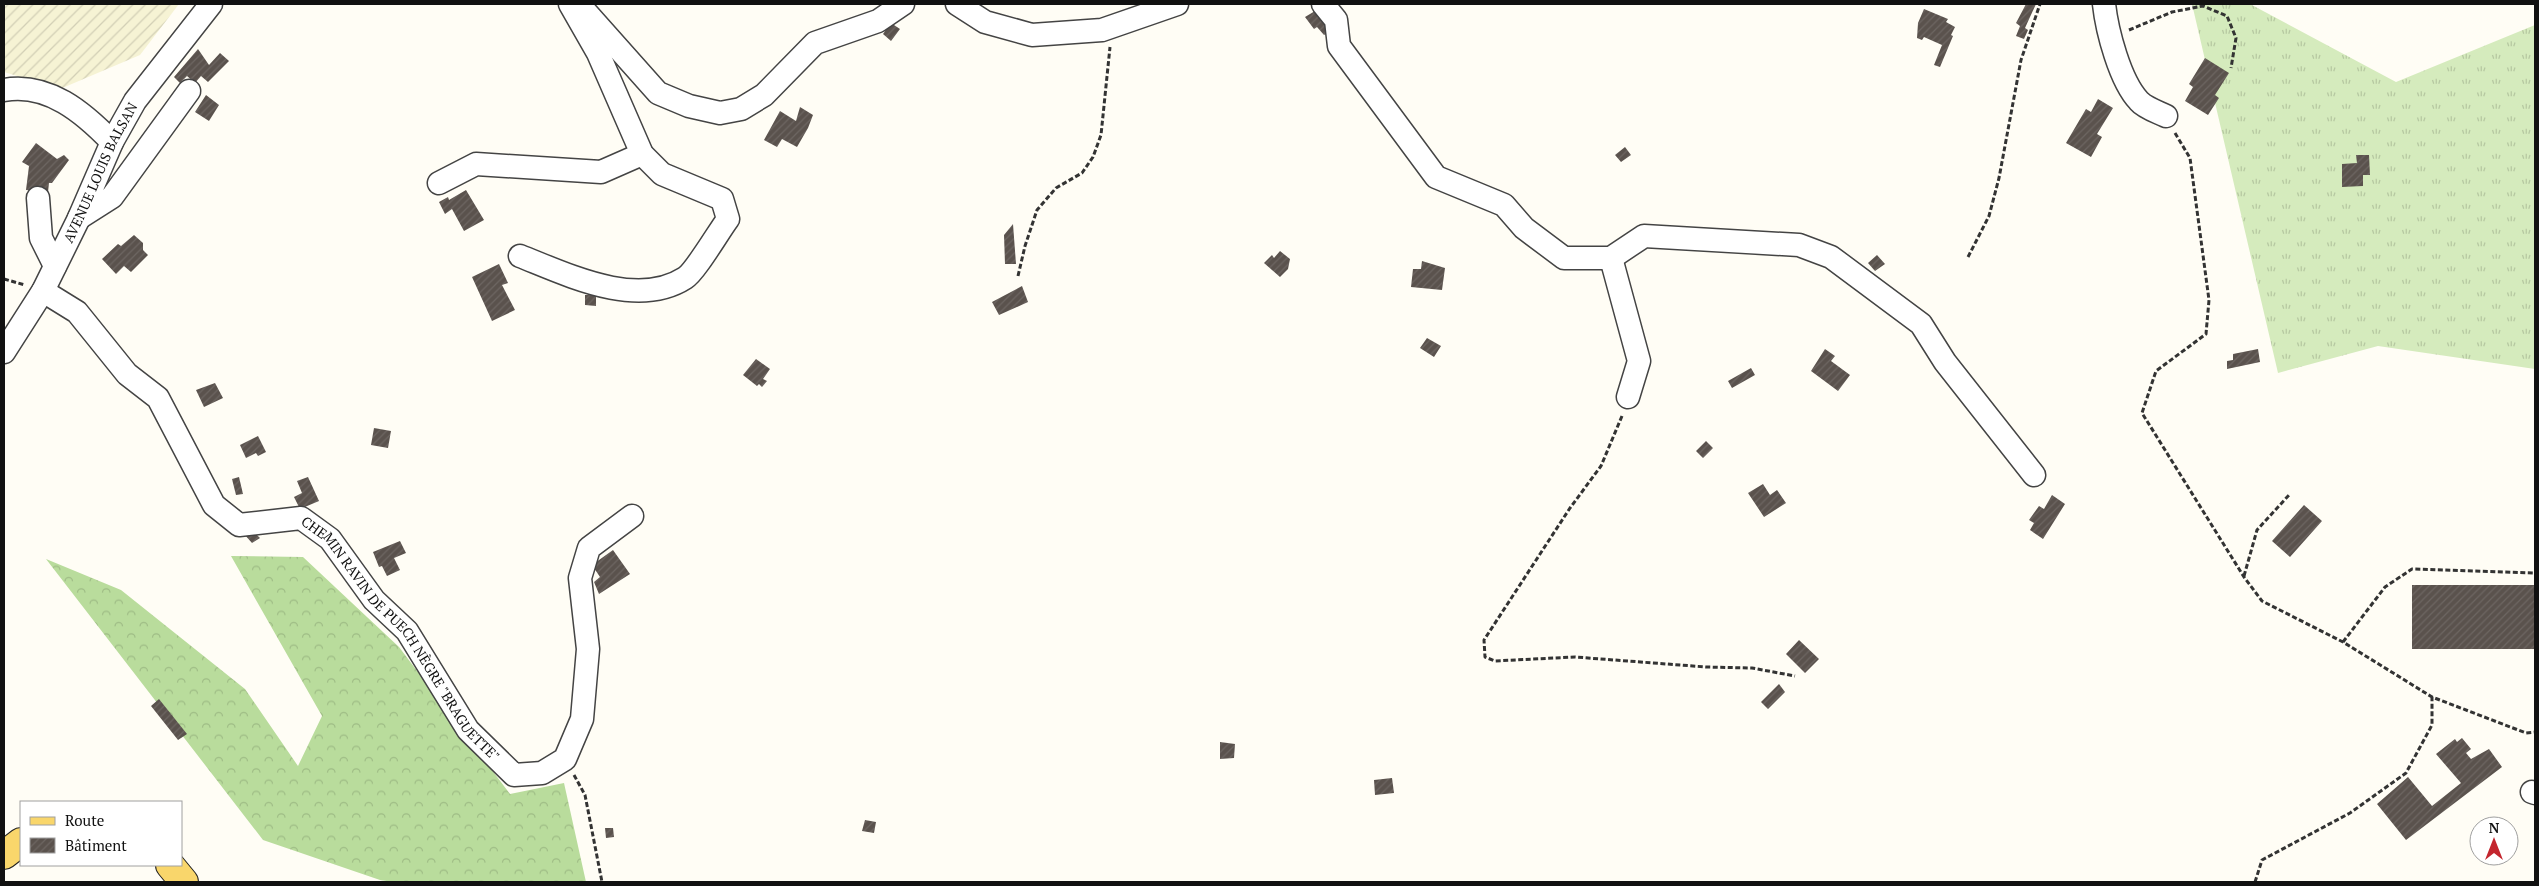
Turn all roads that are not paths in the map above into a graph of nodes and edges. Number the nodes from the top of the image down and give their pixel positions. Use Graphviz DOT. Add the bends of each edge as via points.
graph roads {
  1 [pos="211,4"];
  2 [pos="570,4"];
  3 [pos="577,4"];
  4 [pos="903,4"];
  5 [pos="957,4"];
  6 [pos="1177,4"];
  7 [pos="1324,4"];
  8 [pos="2104,4"];
  9 [pos="4,90"];
  10 [pos="189,92"];
  11 [pos="2166,116"];
  12 [pos="112,142"];
  13 [pos="642,154"];
  14 [pos="439,183"];
  15 [pos="38,198"];
  16 [pos="80,218"];
  17 [pos="520,256"];
  18 [pos="1612,258"];
  19 [pos="55,266"];
  20 [pos="43,291"];
  21 [pos="4,352"];
  22 [pos="1628,397"];
  23 [pos="2034,475"];
  24 [pos="632,516"];
  25 [pos="20,843"];
  26 [pos="4,855"];
  27 [pos="171,866"];
  28 [pos="184,882"];
  1 -- 12 [label="street, AVENUE LOUIS BALSAN" via="135,101"];
  2 -- 13 [label="street" via="598,53"];
  3 -- 4 [label="street" via="658,93 690,106 720,113 741,110 764,94 815,43 878,21"];
  5 -- 6 [label="street" via="985,22 1032,35 1102,30"];
  7 -- 18 [label="street" via="1336,20 1339,46 1436,177 1504,205 1524,228 1564,258"];
  8 -- 11 [label="street" via="2110,38 2123,75 2139,102"];
  9 -- 12 [label="street" via="31,89 50,94 88,117"];
  10 -- 16 [label="street" via="112,197"];
  12 -- 16 [label="street, AVENUE LOUIS BALSAN"];
  13 -- 14 [label="street" via="601,172 476,164"];
  13 -- 17 [label="street" via="662,174 722,199 728,219 687,278 655,291 596,285"];
  15 -- 19 [label="street" via="41,238"];
  16 -- 19 [label="street, AVENUE LOUIS BALSAN"];
  18 -- 22 [label="street" via="1639,361"];
  18 -- 23 [label="street" via="1644,236 1799,245 1831,257 1921,324 1945,362"];
  19 -- 20 [label="street, AVENUE LOUIS BALSAN"];
  20 -- 21 [label="street, AVENUE LOUIS BALSAN"];
  20 -- 24 [label="street, CHEMIN RAVIN DE PUECH NÈGRE \"BRAGUETTE\"" via="77,312 127,374 158,398 214,505 239,525 301,518 330,539 374,600 407,630 468,730 514,775 542,773 565,759 582,719 587,659 582,570 589,548"];
  25 -- 26 [label="main road"];
  27 -- 28 [label="main road"];
}
